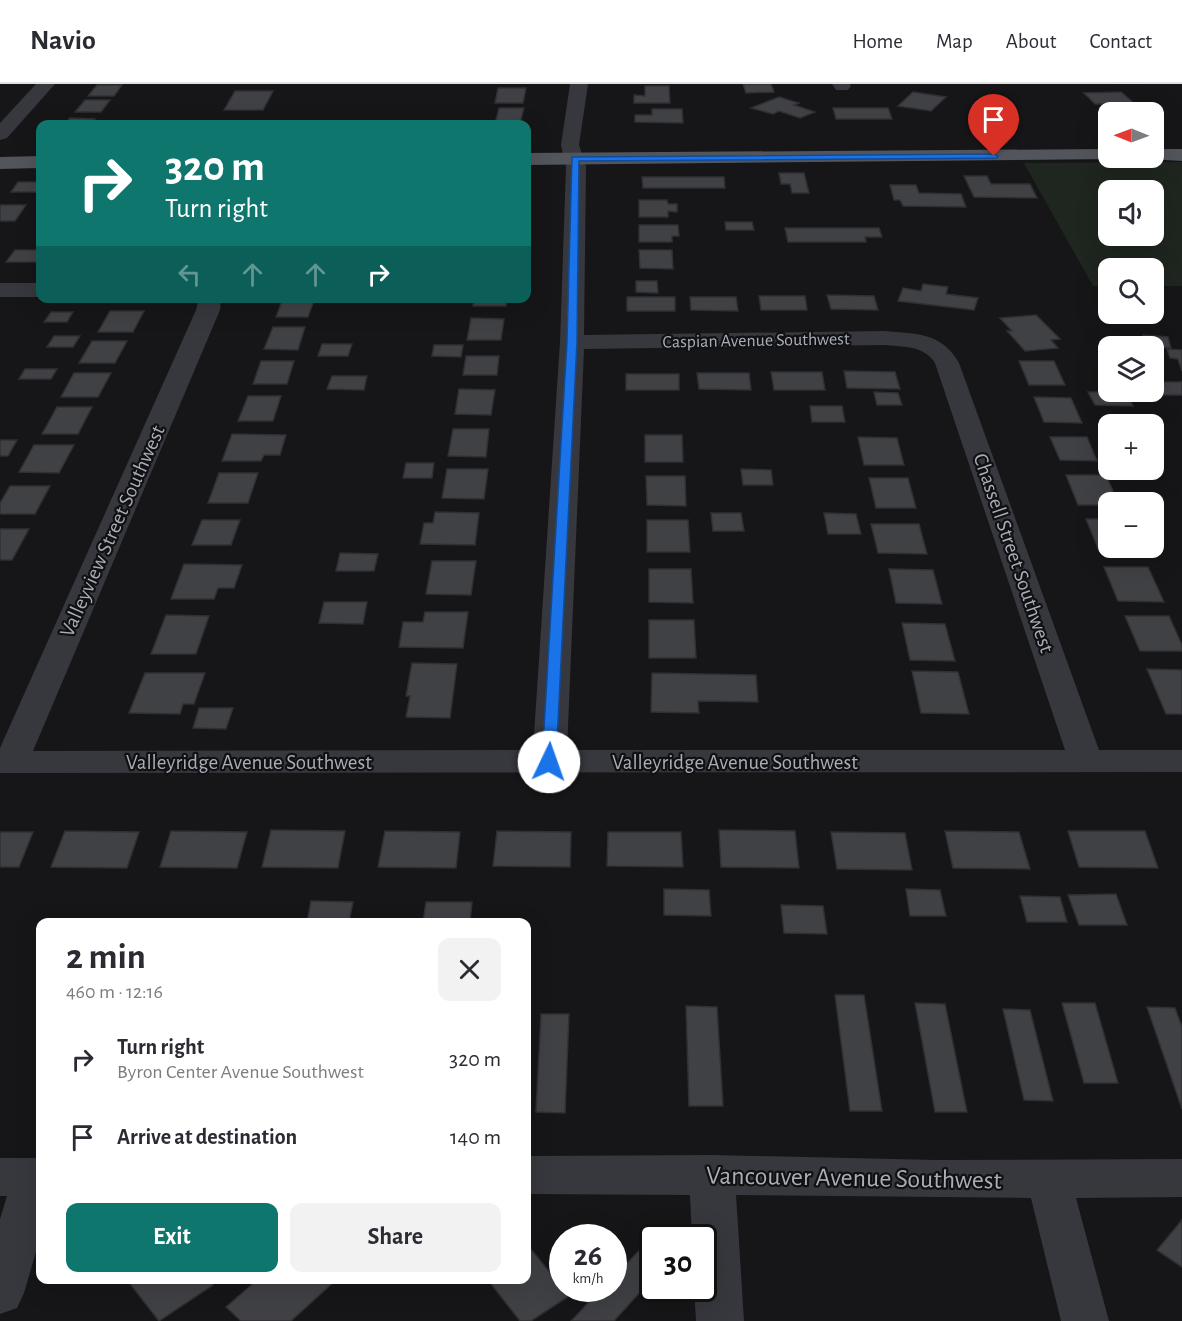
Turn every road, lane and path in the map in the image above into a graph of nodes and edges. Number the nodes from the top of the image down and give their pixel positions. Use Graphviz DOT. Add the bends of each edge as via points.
graph roads {
  1 [pos="46,84"];
  2 [pos="579,84"];
  3 [pos="0,134"];
  4 [pos="1098,141"];
  5 [pos="1164,141"];
  6 [pos="1182,141"];
  7 [pos="531,146"];
  8 [pos="0,148"];
  9 [pos="36,148"];
  10 [pos="573,152"];
  11 [pos="1098,155"];
  12 [pos="1164,155"];
  13 [pos="1182,155"];
  14 [pos="531,158"];
  15 [pos="36,162"];
  16 [pos="0,163"];
  17 [pos="0,290"];
  18 [pos="36,290"];
  19 [pos="209,303"];
  20 [pos="572,342"];
  21 [pos="938,348"];
  22 [pos="1086,761"];
  23 [pos="1182,761"];
  24 [pos="5,762"];
  25 [pos="549,762"];
  26 [pos="712,1174"];
  27 [pos="531,1175"];
  28 [pos="25,1177"];
  29 [pos="1182,1178"];
  30 [pos="1049,1180"];
  31 [pos="0,1293"];
  32 [pos="720,1321"];
  33 [pos="1085,1321"];
  1 -- 3 [label="street"];
  2 -- 10 [label="street"];
  4 -- 10 [label="main road"];
  5 -- 6 [label="main road"];
  7 -- 10 [label="main road"];
  8 -- 9 [label="main road"];
  10 -- 11 [label="main road"];
  10 -- 14 [label="main road"];
  10 -- 20 [label="street"];
  12 -- 13 [label="main road"];
  15 -- 16 [label="main road"];
  17 -- 18 [label="street"];
  19 -- 24 [label="street, Valleyview Street Southwest"];
  20 -- 21 [label="street, Caspian Avenue Southwest" via="884,338 925,342"];
  20 -- 25 [label="street"];
  21 -- 22 [label="street, Chassell Street Southwest" via="947,363"];
  22 -- 23 [label="street, Valleyridge Avenue Southwest"];
  22 -- 25 [label="street, Valleyridge Avenue Southwest"];
  24 -- 25 [label="street, Valleyridge Avenue Southwest"];
  26 -- 27 [label="street, Vancouver Avenue Southwest"];
  26 -- 30 [label="street, Vancouver Avenue Southwest"];
  26 -- 32 [label="street"];
  28 -- 31 [label="street"];
  29 -- 30 [label="street, Vancouver Avenue Southwest"];
  30 -- 33 [label="street"];
}
